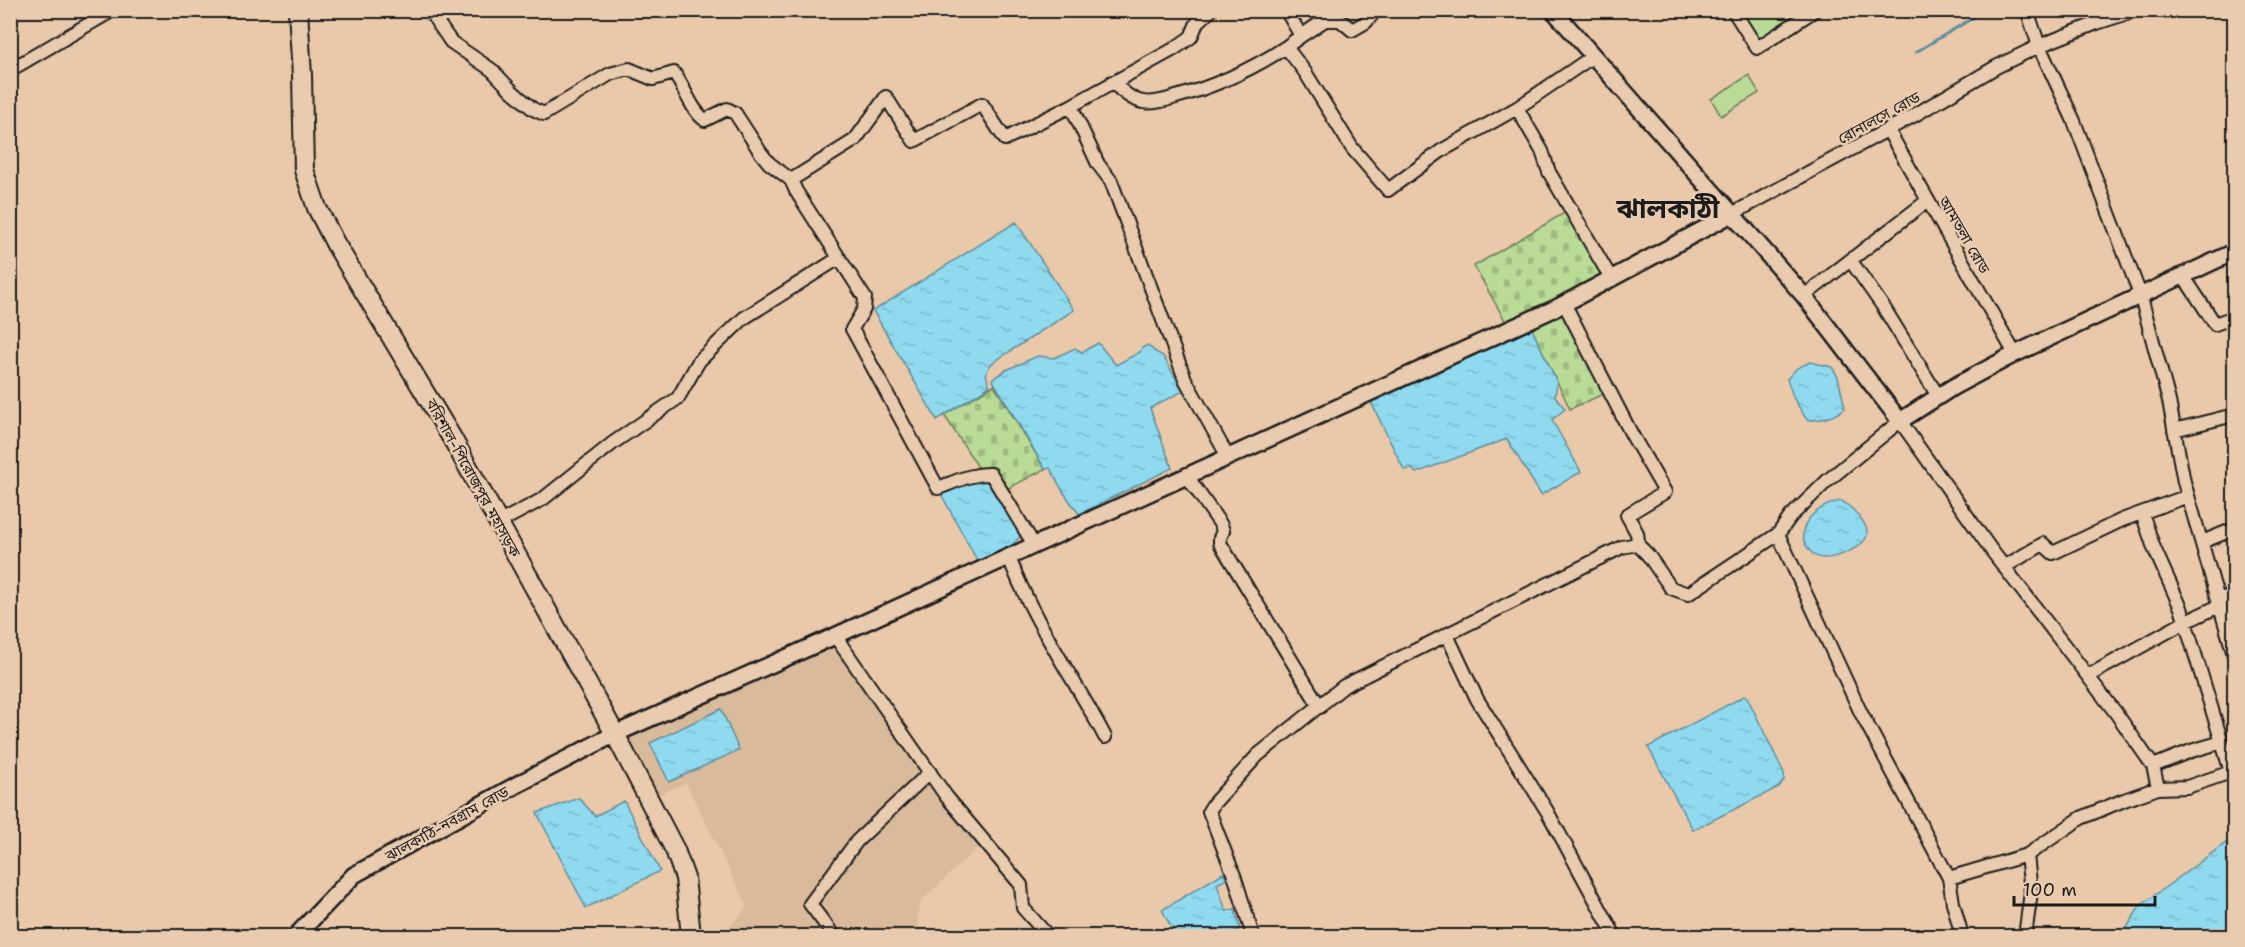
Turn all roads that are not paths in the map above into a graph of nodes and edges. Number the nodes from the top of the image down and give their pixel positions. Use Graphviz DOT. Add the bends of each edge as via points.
graph roads {
  1 [pos="113,10"];
  2 [pos="298,10"];
  3 [pos="429,10"];
  4 [pos="1211,10"];
  5 [pos="1286,10"];
  6 [pos="1376,10"];
  7 [pos="1553,10"];
  8 [pos="1733,10"];
  9 [pos="1815,10"];
  10 [pos="2027,10"];
  11 [pos="2137,10"];
  12 [pos="1301,36"];
  13 [pos="2039,46"];
  14 [pos="1286,47"];
  15 [pos="1592,57"];
  16 [pos="10,70"];
  17 [pos="1112,82"];
  18 [pos="1071,106"];
  19 [pos="1517,108"];
  20 [pos="1888,130"];
  21 [pos="791,180"];
  22 [pos="1927,201"];
  23 [pos="1732,214"];
  24 [pos="2235,252"];
  25 [pos="839,258"];
  26 [pos="1851,261"];
  27 [pos="2184,277"];
  28 [pos="1612,280"];
  29 [pos="1804,296"];
  30 [pos="2141,297"];
  31 [pos="1564,303"];
  32 [pos="2235,317"];
  33 [pos="2015,354"];
  34 [pos="1938,396"];
  35 [pos="2235,415"];
  36 [pos="1900,421"];
  37 [pos="2174,430"];
  38 [pos="1228,457"];
  39 [pos="1187,476"];
  40 [pos="2188,496"];
  41 [pos="2142,513"];
  42 [pos="498,523"];
  43 [pos="2235,529"];
  44 [pos="1778,534"];
  45 [pos="2202,542"];
  46 [pos="1637,544"];
  47 [pos="1034,545"];
  48 [pos="1009,557"];
  49 [pos="2004,567"];
  50 [pos="2235,595"];
  51 [pos="2220,602"];
  52 [pos="2184,622"];
  53 [pos="1447,634"];
  54 [pos="835,636"];
  55 [pos="2235,655"];
  56 [pos="2088,676"];
  57 [pos="1320,707"];
  58 [pos="615,734"];
  59 [pos="1105,737"];
  60 [pos="2222,742"];
  61 [pos="2153,766"];
  62 [pos="930,772"];
  63 [pos="2233,772"];
  64 [pos="2158,788"];
  65 [pos="2027,855"];
  66 [pos="1949,878"];
  67 [pos="296,936"];
  68 [pos="691,936"];
  69 [pos="834,936"];
  70 [pos="1048,936"];
  71 [pos="1253,936"];
  72 [pos="1615,936"];
  73 [pos="1962,936"];
  74 [pos="2025,936"];
  1 -- 16 [label="street"];
  2 -- 42 [label="highway, বরিশাল-পিরোজপুর মহাসড়ক" via="304,170 317,208"];
  3 -- 21 [label="street" via="451,42 544,114 610,74 629,69 652,79 674,73 698,115 705,120 727,110 735,113 770,163"];
  4 -- 17 [label="street" via="1197,23 1191,37"];
  5 -- 12 [label="street"];
  6 -- 12 [label="street" via="1352,30 1340,20 1325,20"];
  7 -- 15 [label="main road"];
  8 -- 9 [label="street" via="1757,48"];
  10 -- 13 [label="street"];
  11 -- 13 [label="street, রোনালসে রোড"];
  12 -- 14 [label="street"];
  13 -- 20 [label="street, রোনালসে রোড"];
  13 -- 30 [label="street" via="2074,121"];
  14 -- 17 [label="street" via="1232,79 1164,100 1143,103"];
  14 -- 19 [label="street" via="1352,148 1388,190 1441,152"];
  15 -- 19 [label="street"];
  15 -- 23 [label="main road"];
  17 -- 18 [label="street"];
  18 -- 21 [label="street" via="1005,139 982,104 914,141 886,97 855,140"];
  18 -- 38 [label="street" via="1098,164 1111,181 1185,379"];
  19 -- 28 [label="street"];
  20 -- 22 [label="street, আমতলা রোড"];
  20 -- 23 [label="street, রোনালসে রোড"];
  21 -- 25 [label="street"];
  22 -- 26 [label="street"];
  22 -- 33 [label="street, আমতলা রোড"];
  23 -- 28 [label="main road, ঝালকাঠি-নবগ্রাম রোড"];
  23 -- 29 [label="main road"];
  24 -- 27 [label="main road"];
  25 -- 42 [label="street" via="744,318 699,361 678,399 613,443 543,499"];
  25 -- 47 [label="street" via="865,298 864,309 852,329 938,488 970,476 991,474"];
  26 -- 29 [label="street"];
  26 -- 34 [label="street"];
  27 -- 30 [label="main road"];
  27 -- 32 [label="street" via="2215,324"];
  28 -- 31 [label="main road, ঝালকাঠি-নবগ্রাম রোড"];
  29 -- 36 [label="main road"];
  30 -- 33 [label="main road"];
  30 -- 37 [label="street"];
  31 -- 38 [label="main road, ঝালকাঠি-নবগ্রাম রোড"];
  31 -- 46 [label="street" via="1665,492 1627,515 1637,533"];
  33 -- 34 [label="main road"];
  34 -- 36 [label="main road"];
  35 -- 37 [label="street"];
  36 -- 44 [label="street" via="1827,481"];
  36 -- 49 [label="street"];
  37 -- 40 [label="street"];
  38 -- 39 [label="main road, ঝালকাঠি-নবগ্রাম রোড"];
  39 -- 47 [label="main road, ঝালকাঠি-নবগ্রাম রোড"];
  39 -- 57 [label="street" via="1221,525 1220,543"];
  40 -- 41 [label="street"];
  40 -- 45 [label="street"];
  41 -- 49 [label="street" via="2053,553 2043,544"];
  41 -- 52 [label="street"];
  42 -- 58 [label="highway, বরিশাল-পিরোজপুর মহাসড়ক"];
  43 -- 45 [label="street"];
  44 -- 46 [label="street" via="1688,594 1671,588"];
  44 -- 66 [label="street" via="1862,713"];
  45 -- 51 [label="street"];
  46 -- 53 [label="street" via="1622,547"];
  47 -- 48 [label="main road, ঝালকাঠি-নবগ্রাম রোড"];
  48 -- 54 [label="main road, ঝালকাঠি-নবগ্রাম রোড"];
  48 -- 59 [label="street" via="1044,633"];
  49 -- 56 [label="street"];
  50 -- 51 [label="street"];
  51 -- 52 [label="street"];
  51 -- 55 [label="street"];
  52 -- 56 [label="street"];
  52 -- 60 [label="street"];
  53 -- 57 [label="street" via="1344,686"];
  53 -- 72 [label="street" via="1477,699 1547,811"];
  54 -- 58 [label="main road, ঝালকাঠি-নবগ্রাম রোড"];
  54 -- 62 [label="street"];
  56 -- 61 [label="street"];
  57 -- 71 [label="street" via="1258,755 1209,812"];
  58 -- 67 [label="main road, ঝালকাঠি-নবগ্রাম রোড" via="354,875"];
  58 -- 68 [label="highway, বরিশাল-পিরোজপুর মহাসড়ক" via="675,850 685,878"];
  60 -- 61 [label="street"];
  60 -- 63 [label="street"];
  61 -- 64 [label="street"];
  62 -- 69 [label="street" via="857,841 810,904"];
  62 -- 70 [label="street" via="1021,885 1023,908"];
  63 -- 64 [label="street" via="2187,787"];
  64 -- 65 [label="street" via="2081,818"];
  65 -- 66 [label="street"];
  65 -- 74 [label="street" via="2031,892"];
  66 -- 73 [label="street"];
}
